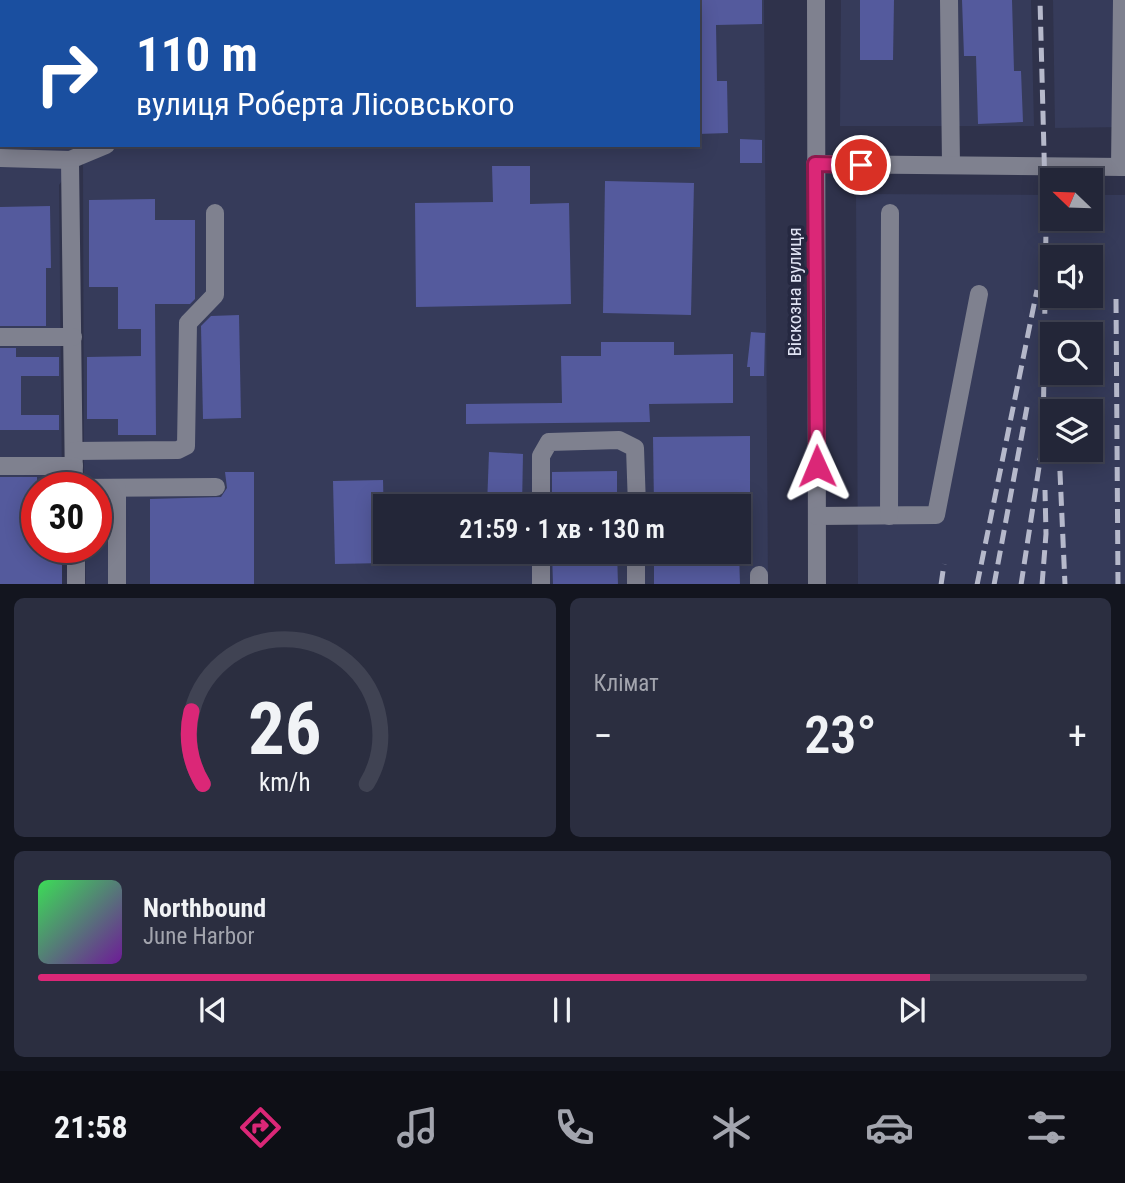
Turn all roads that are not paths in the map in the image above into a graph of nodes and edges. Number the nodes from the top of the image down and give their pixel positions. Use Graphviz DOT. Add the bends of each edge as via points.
graph roads {
  1 [pos="816,0"];
  2 [pos="949,0"];
  3 [pos="1122,0"];
  4 [pos="101,147"];
  5 [pos="0,158"];
  6 [pos="70,160"];
  7 [pos="815,164"];
  8 [pos="951,165"];
  9 [pos="1123,167"];
  10 [pos="215,213"];
  11 [pos="890,213"];
  12 [pos="979,294"];
  13 [pos="0,337"];
  14 [pos="73,337"];
  15 [pos="74,459"];
  16 [pos="0,466"];
  17 [pos="75,472"];
  18 [pos="215,487"];
  19 [pos="112,488"];
  20 [pos="117,488"];
  21 [pos="541,494"];
  22 [pos="637,494"];
  23 [pos="817,516"];
  24 [pos="889,516"];
  25 [pos="76,563"];
  26 [pos="541,564"];
  27 [pos="636,564"];
  28 [pos="76,584"];
  29 [pos="117,584"];
  30 [pos="541,584"];
  31 [pos="636,584"];
  32 [pos="817,584"];
  1 -- 7 [label="street, Віскозна вулиця"];
  2 -- 8 [label="street"];
  3 -- 9 [label="street"];
  4 -- 6 [label="street"];
  5 -- 6 [label="street"];
  6 -- 14 [label="street"];
  7 -- 8 [label="street"];
  7 -- 23 [label="street, Віскозна вулиця"];
  8 -- 9 [label="street"];
  10 -- 15 [label="street" via="215,295 190,317 187,328 186,446"];
  11 -- 24 [label="street"];
  12 -- 24 [label="street" via="936,515"];
  13 -- 14 [label="street"];
  14 -- 15 [label="street"];
  15 -- 16 [label="street"];
  15 -- 17 [label="street"];
  18 -- 20 [label="street"];
  19 -- 20 [label="street"];
  20 -- 29 [label="street"];
  21 -- 22 [label="street" via="541,456 549,442 619,440 635,448"];
  23 -- 24 [label="street"];
  23 -- 32 [label="street, Віскозна вулиця"];
  25 -- 28 [label="street"];
  26 -- 30 [label="street"];
  27 -- 31 [label="street"];
}
